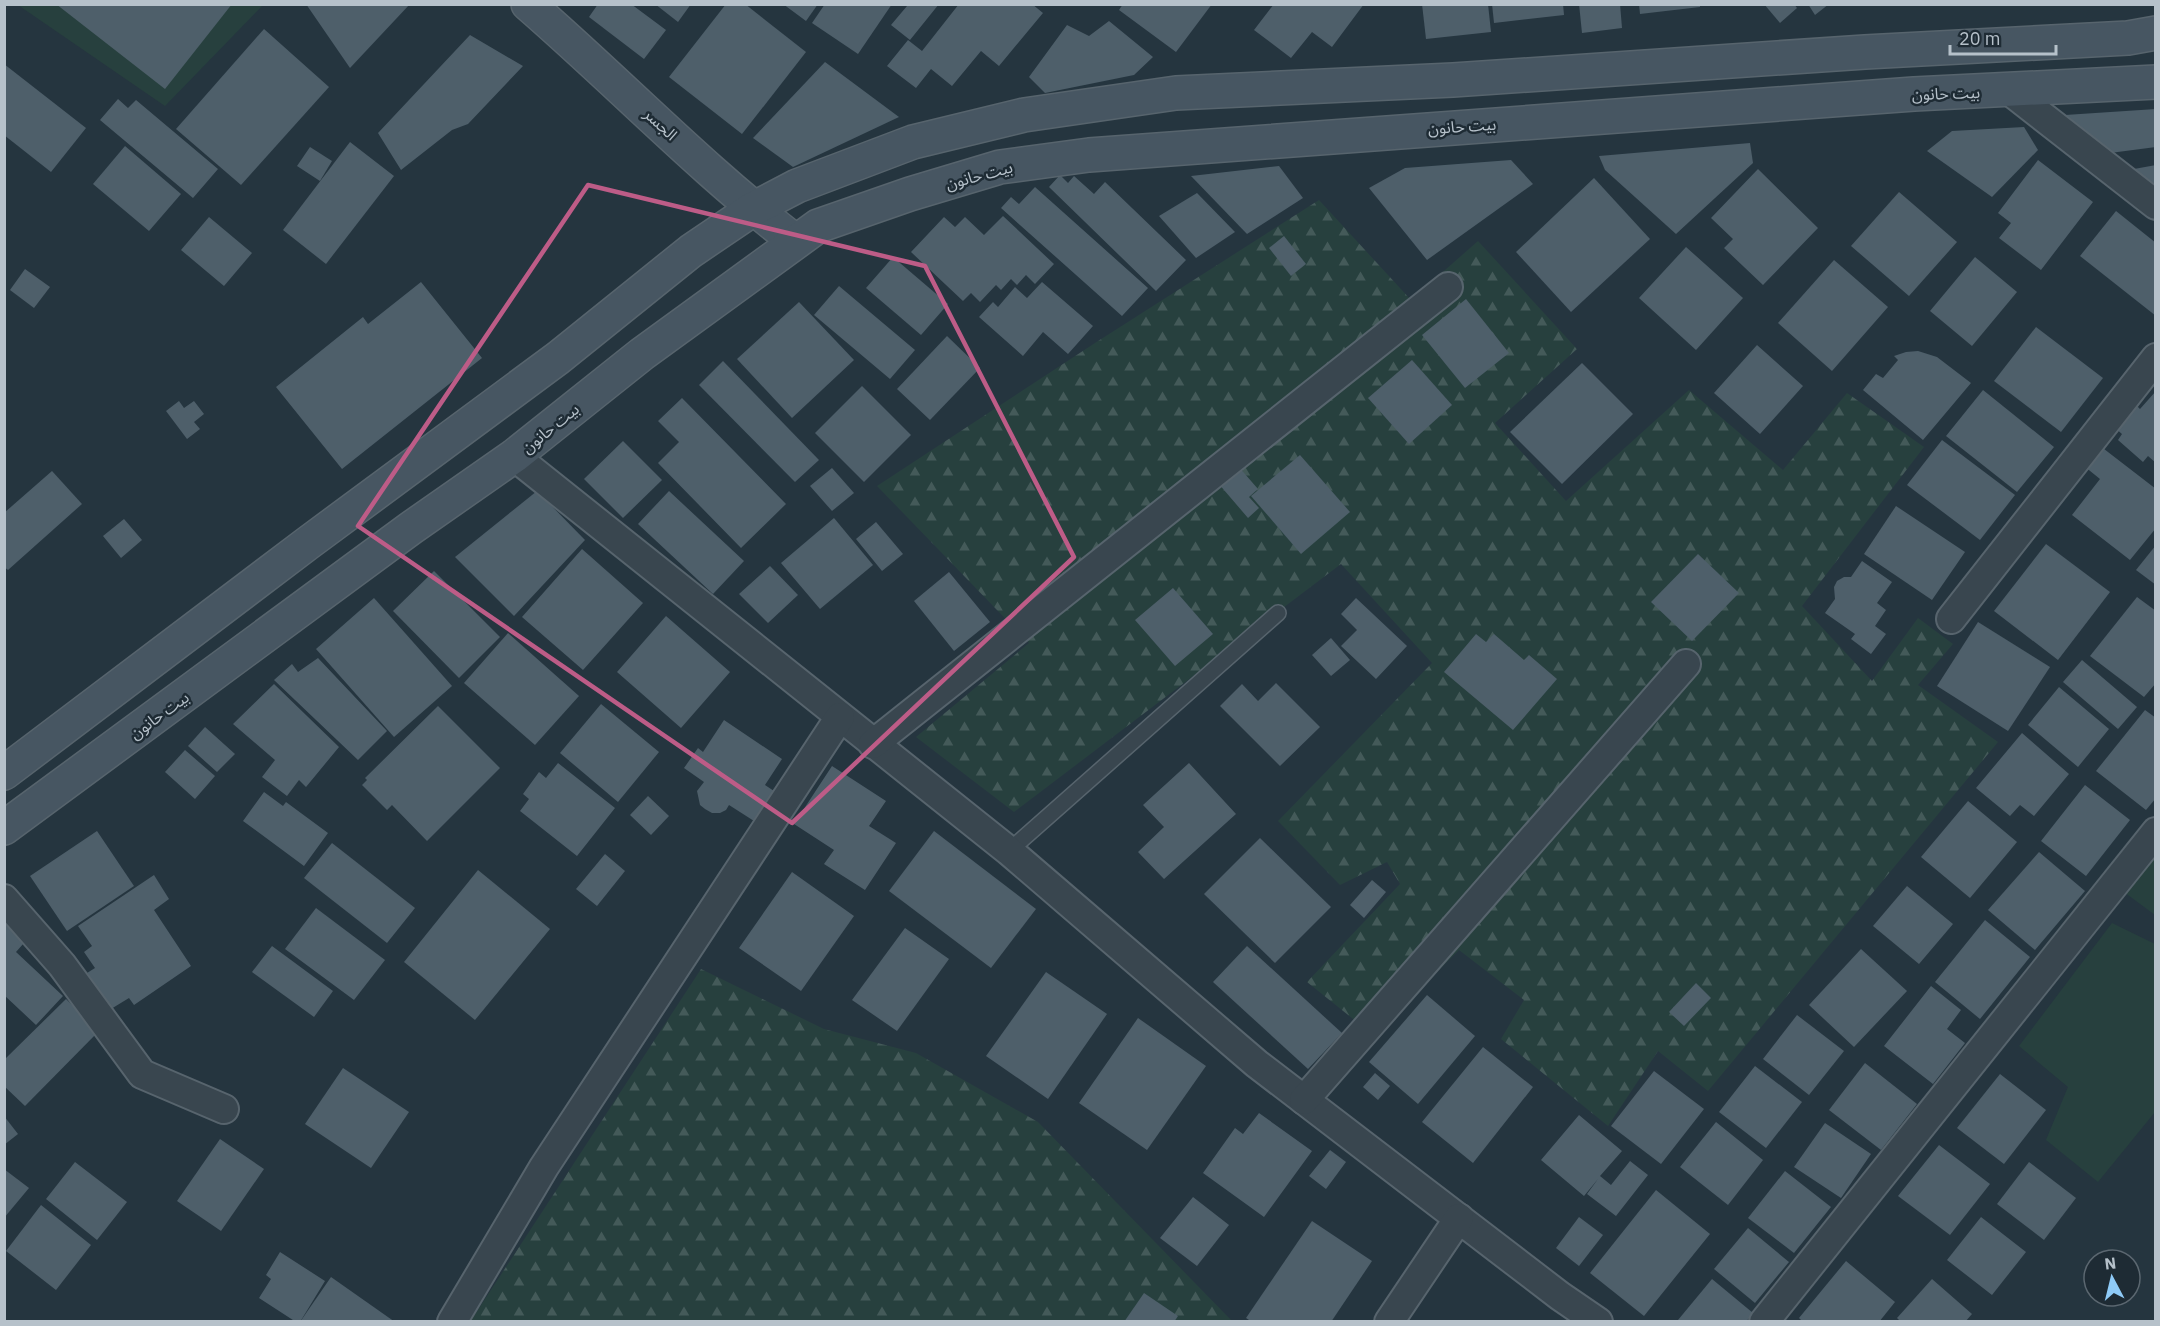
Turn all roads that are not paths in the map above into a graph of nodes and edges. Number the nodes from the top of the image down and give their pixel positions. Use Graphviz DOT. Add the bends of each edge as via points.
graph roads {
  1 [pos="528,4"];
  2 [pos="2156,33"];
  3 [pos="2156,82"];
  4 [pos="2010,91"];
  5 [pos="2156,205"];
  6 [pos="753,209"];
  7 [pos="795,241"];
  8 [pos="1448,287"];
  9 [pos="2156,358"];
  10 [pos="514,456"];
  11 [pos="1278,614"];
  12 [pos="1951,619"];
  13 [pos="1686,664"];
  14 [pos="840,717"];
  15 [pos="873,744"];
  16 [pos="4,773"];
  17 [pos="4,828"];
  18 [pos="2156,832"];
  19 [pos="1009,851"];
  20 [pos="4,899"];
  21 [pos="1304,1100"];
  22 [pos="224,1108"];
  23 [pos="1459,1218"];
  24 [pos="453,1322"];
  25 [pos="1389,1322"];
  26 [pos="1598,1322"];
  27 [pos="1764,1322"];
  1 -- 6 [label="main road, الجسر"];
  2 -- 6 [label="main road" via="2128,38 1453,80 1176,93 1024,115 913,142 797,186"];
  3 -- 4 [label="main road, بيت حانون"];
  4 -- 5 [label="street"];
  4 -- 7 [label="main road, بيت حانون" via="1891,96 1089,155 989,170 818,226"];
  6 -- 7 [label="main road, الجسر"];
  6 -- 16 [label="main road" via="691,251 558,358"];
  7 -- 10 [label="main road, بيت حانون" via="642,354"];
  8 -- 15 [label="street"];
  9 -- 12 [label="street"];
  10 -- 14 [label="street"];
  10 -- 17 [label="main road, بيت حانون"];
  11 -- 19 [label="lane"];
  13 -- 21 [label="street"];
  14 -- 15 [label="street"];
  14 -- 24 [label="street" via="544,1167"];
  15 -- 19 [label="street"];
  18 -- 27 [label="street"];
  19 -- 21 [label="street"];
  20 -- 22 [label="street" via="62,965 142,1074"];
  21 -- 23 [label="street"];
  23 -- 25 [label="street"];
  23 -- 26 [label="street"];
}
